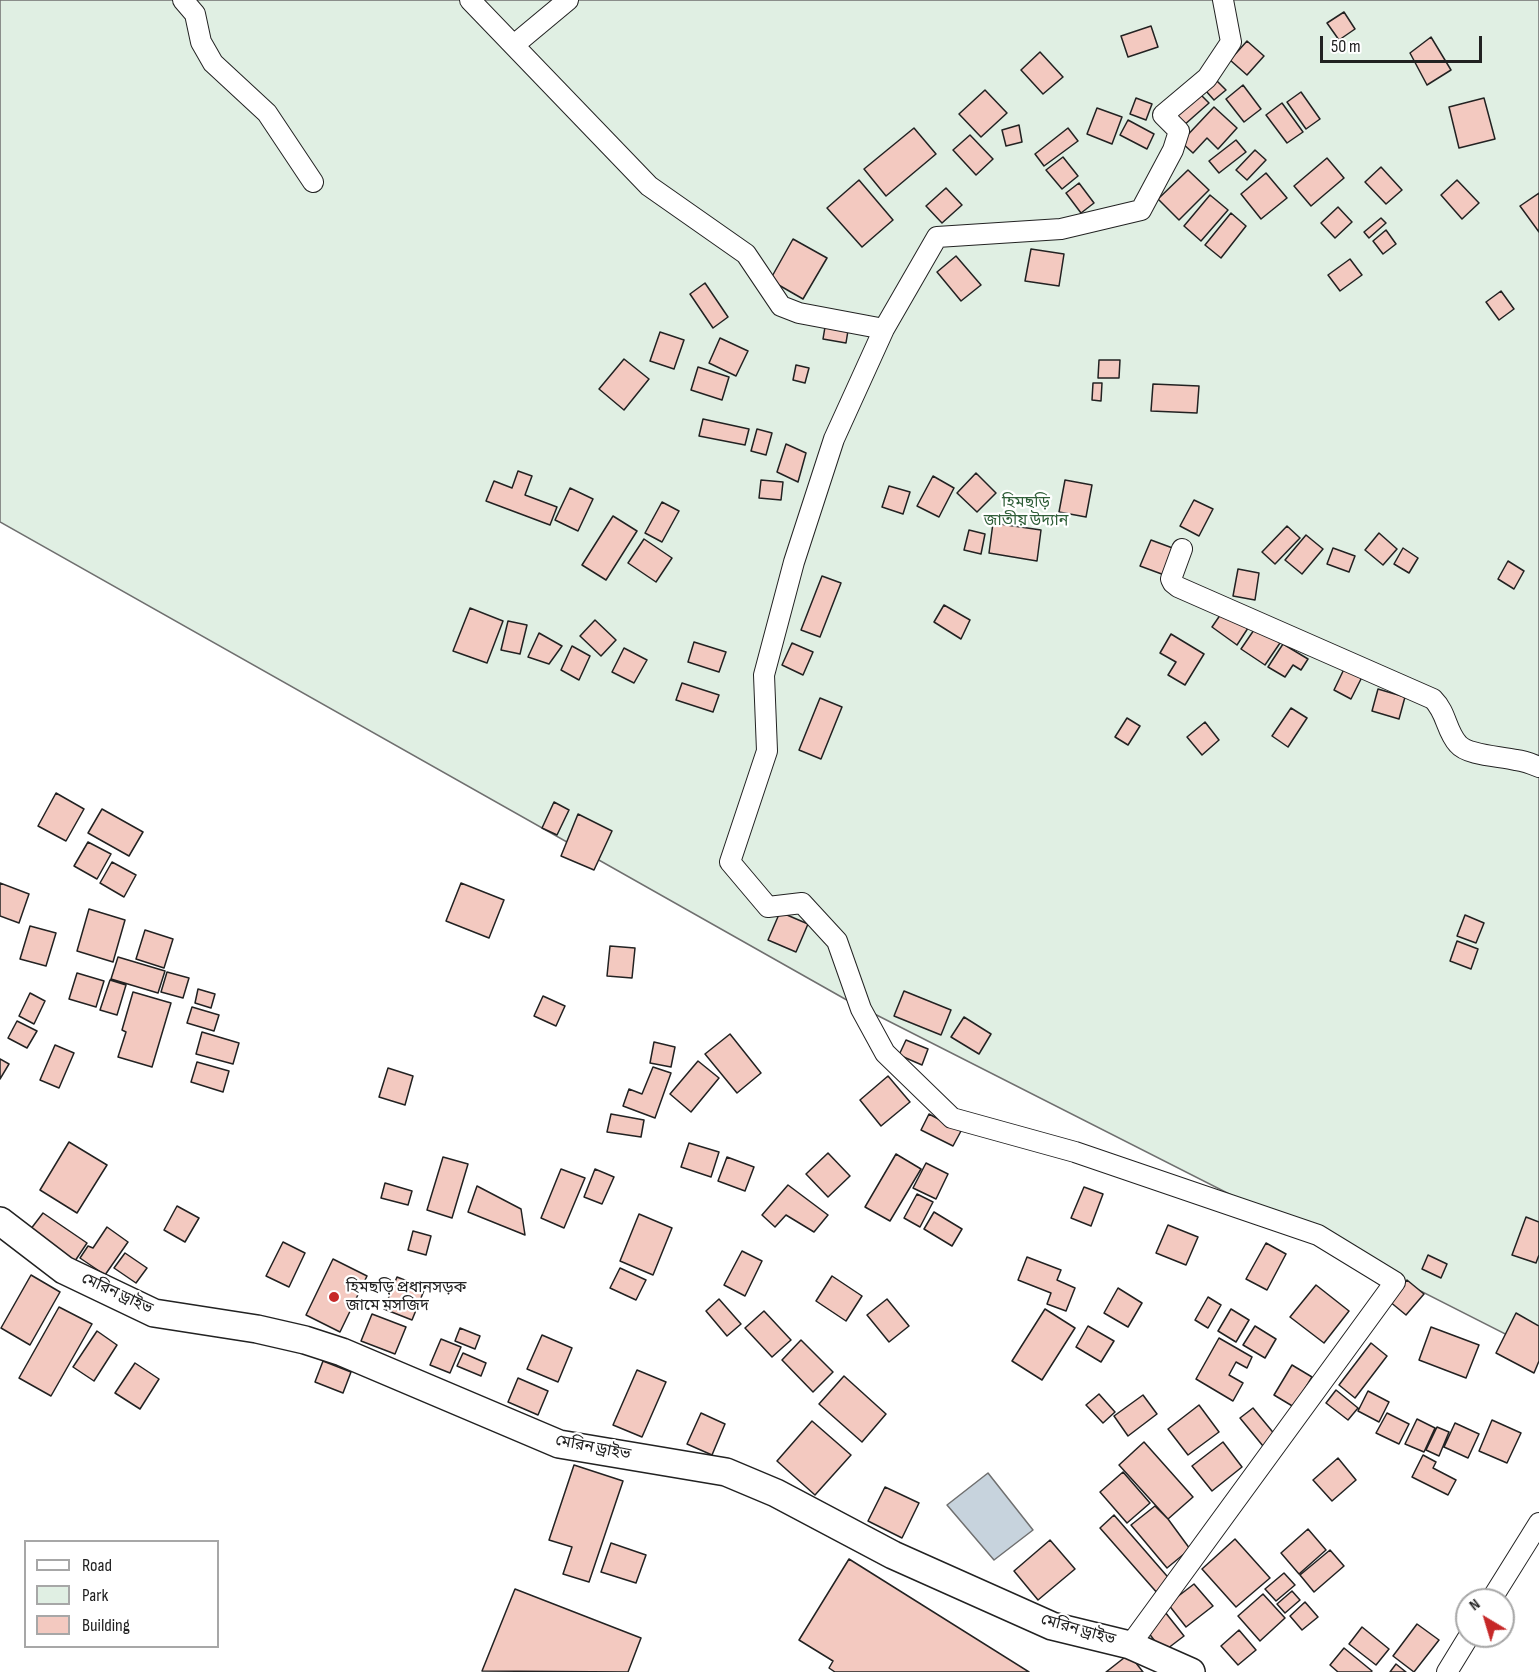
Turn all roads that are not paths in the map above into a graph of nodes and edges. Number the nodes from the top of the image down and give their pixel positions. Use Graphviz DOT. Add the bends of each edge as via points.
graph roads {
  1 [pos="183,0"];
  2 [pos="471,0"];
  3 [pos="568,0"];
  4 [pos="1223,0"];
  5 [pos="513,45"];
  6 [pos="313,182"];
  7 [pos="884,329"];
  8 [pos="1182,549"];
  9 [pos="1539,766"];
  10 [pos="0,1221"];
  11 [pos="1539,1523"];
  12 [pos="1498,1588"];
  13 [pos="1130,1645"];
  14 [pos="1462,1648"];
  15 [pos="1191,1672"];
  16 [pos="1447,1672"];
  1 -- 6 [label="street" via="195,14 201,42 213,63 267,113"];
  2 -- 5 [label="street"];
  3 -- 5 [label="street"];
  4 -- 7 [label="street" via="1231,42 1207,78 1163,115 1179,130 1173,150 1141,210 1061,229 936,237"];
  5 -- 7 [label="street" via="649,186 746,254 781,306"];
  7 -- 13 [label="street" via="834,439 794,562 764,675 767,751 730,862 768,908 802,903 837,941 861,1009 885,1053 952,1118 1075,1152 1318,1235 1395,1282"];
  8 -- 9 [label="street" via="1173,583 1433,699 1445,714 1458,745 1466,750"];
  10 -- 13 [label="main road, মেরিন ড্রাইভ" via="64,1270 154,1313 305,1340 559,1444 726,1472 776,1493 893,1555 1052,1626"];
  11 -- 12 [label="street"];
  13 -- 15 [label="main road, মেরিন ড্রাইভ"];
  14 -- 16 [label="street"];
}
